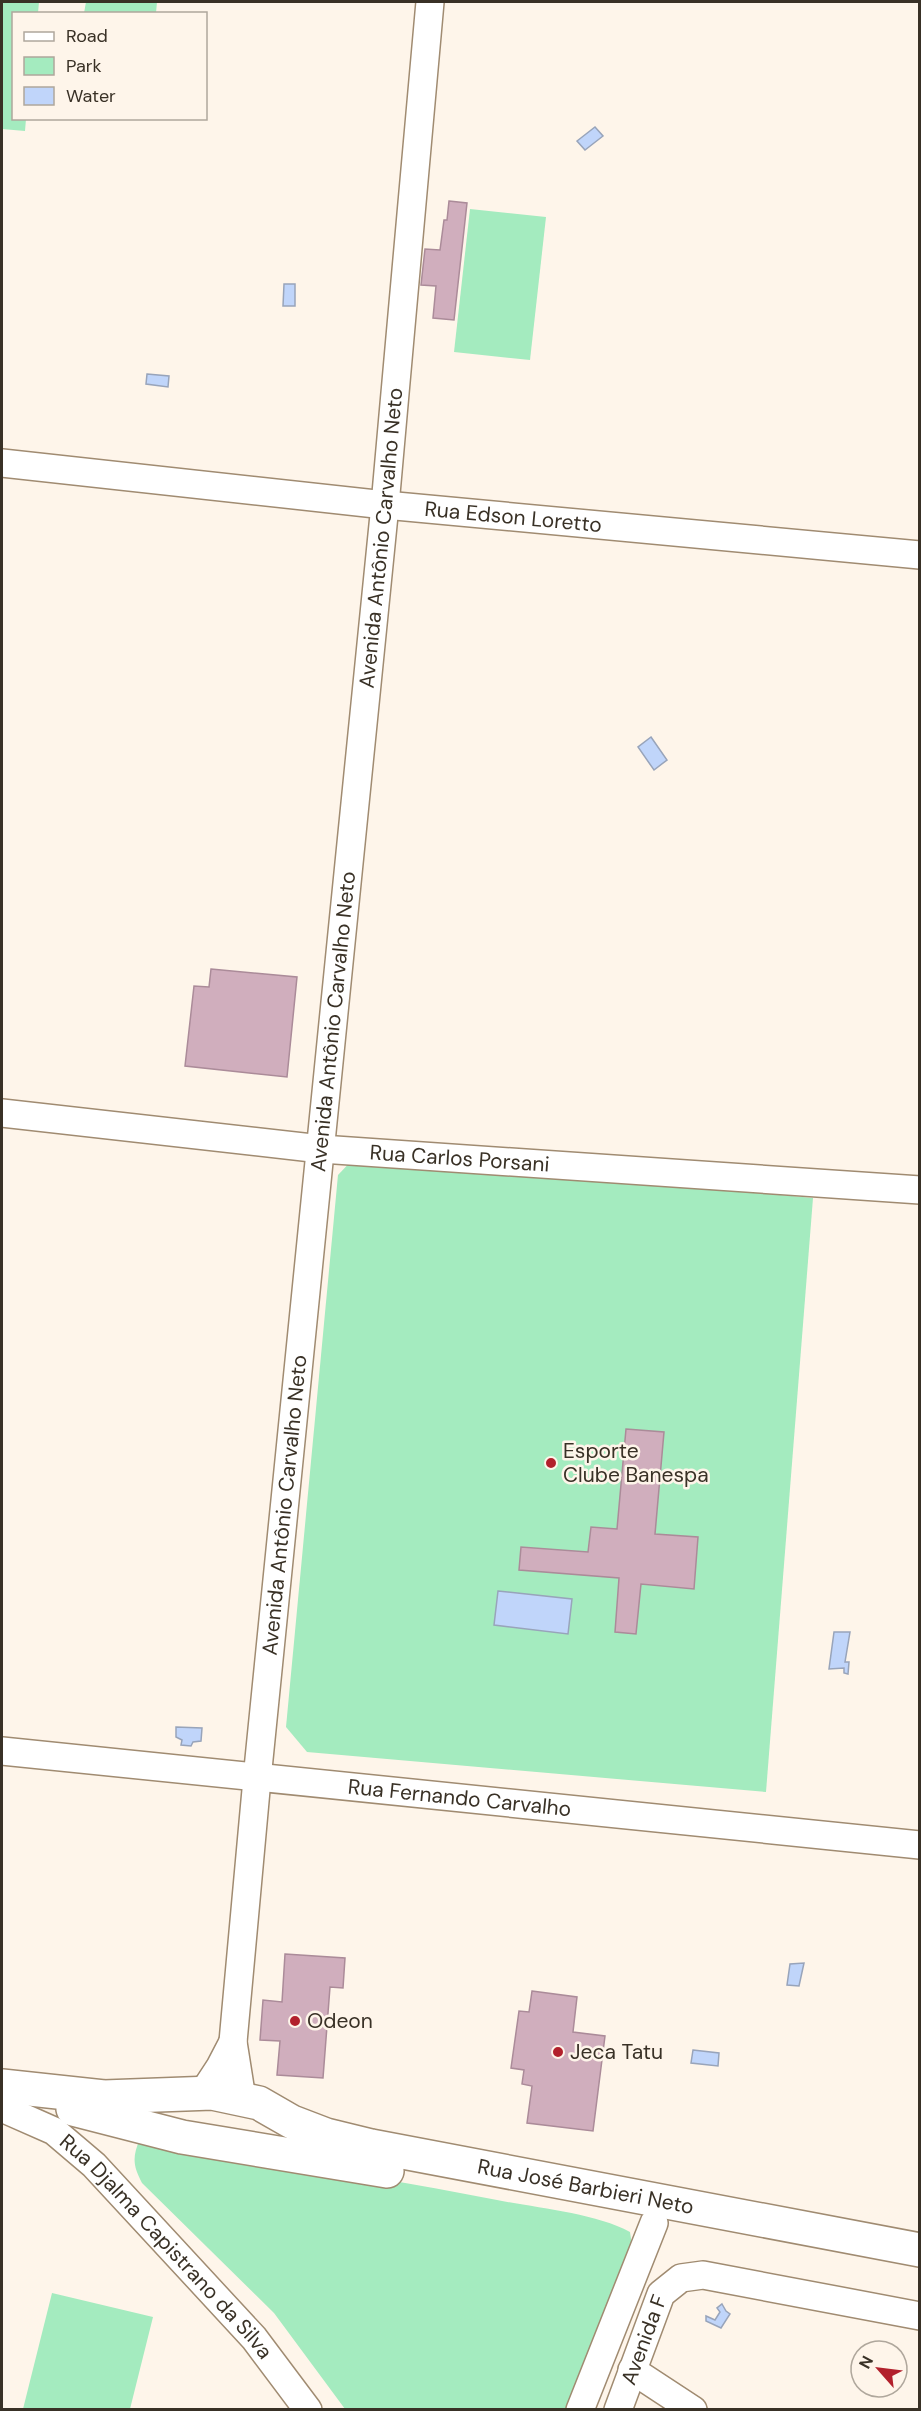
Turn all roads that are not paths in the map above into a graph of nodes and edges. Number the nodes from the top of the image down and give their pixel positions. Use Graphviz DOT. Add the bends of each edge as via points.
graph roads {
  1 [pos="430,2"];
  2 [pos="2,463"];
  3 [pos="385,505"];
  4 [pos="920,555"];
  5 [pos="2,1113"];
  6 [pos="321,1149"];
  7 [pos="920,1190"];
  8 [pos="2,1751"];
  9 [pos="257,1779"];
  10 [pos="920,1845"];
  11 [pos="233,2042"];
  12 [pos="196,2093"];
  13 [pos="6,2094"];
  14 [pos="251,2101"];
  15 [pos="182,2137"];
  16 [pos="252,2149"];
  17 [pos="654,2223"];
  18 [pos="920,2250"];
  19 [pos="920,2271"];
  20 [pos="920,2316"];
  21 [pos="632,2370"];
  22 [pos="308,2409"];
  23 [pos="580,2409"];
  24 [pos="618,2409"];
  25 [pos="693,2409"];
  1 -- 3 [label="street, Avenida Antônio Carvalho Neto"];
  2 -- 3 [label="street, Rua Edson Loretto"];
  3 -- 4 [label="street, Rua Edson Loretto"];
  3 -- 6 [label="street, Avenida Antônio Carvalho Neto"];
  5 -- 6 [label="street, Rua Carlos Porsani"];
  6 -- 7 [label="street, Rua Carlos Porsani"];
  6 -- 9 [label="street, Avenida Antônio Carvalho Neto"];
  8 -- 9 [label="street, Rua Fernando Carvalho"];
  9 -- 10 [label="street, Rua Fernando Carvalho"];
  9 -- 11 [label="street, Avenida Antônio Carvalho Neto"];
  11 -- 12 [label="street" via="220,2067"];
  11 -- 14 [label="street"];
  12 -- 13 [label="main road" via="104,2097"];
  12 -- 14 [label="main road"];
  12 -- 15 [label="main road" via="183,2118"];
  13 -- 15 [label="main road"];
  13 -- 22 [label="street, Rua Djalma Capistrano da Silva" via="94,2165 254,2338"];
  14 -- 16 [label="main road" via="261,2117"];
  14 -- 18 [label="main road, Rua José Barbieri Neto" via="326,2135 371,2146"];
  15 -- 16 [label="main road, Rua José Barbieri Neto"];
  16 -- 17 [label="main road, Rua José Barbieri Neto" via="357,2165"];
  17 -- 19 [label="main road, Rua José Barbieri Neto"];
  17 -- 23 [label="street"];
  20 -- 21 [label="street, Avenida F" via="703,2275 681,2278 661,2294"];
  21 -- 24 [label="street, Avenida F"];
  21 -- 25 [label="street"];
}
